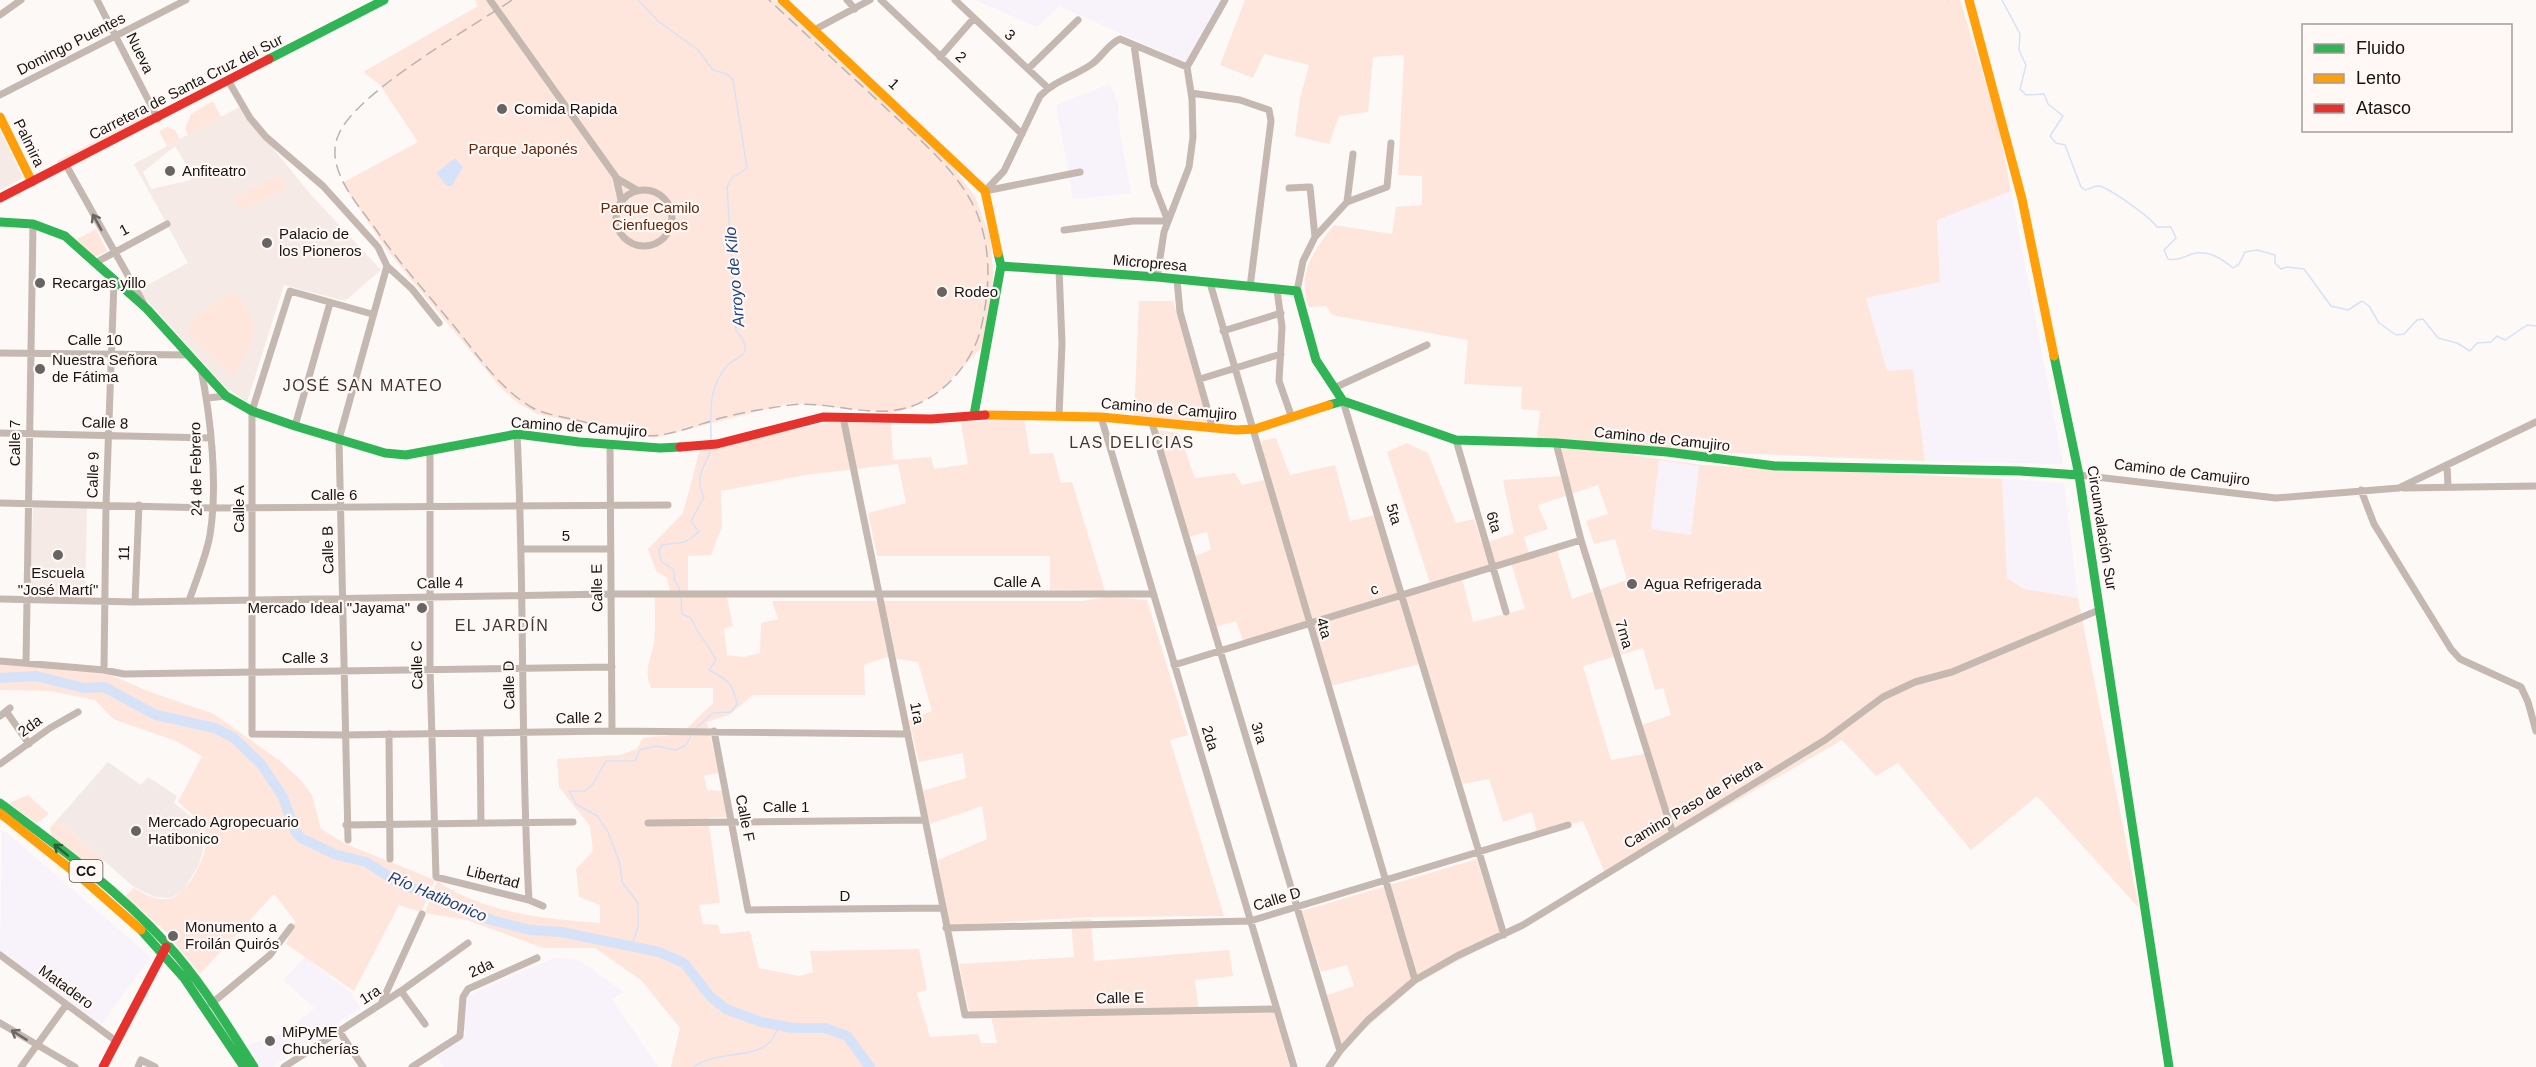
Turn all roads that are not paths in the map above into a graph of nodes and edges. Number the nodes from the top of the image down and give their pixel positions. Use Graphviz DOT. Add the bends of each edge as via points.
graph roads {
  1 [pos="21,0"];
  2 [pos="98,0"];
  3 [pos="186,0"];
  4 [pos="384,0"];
  5 [pos="490,0"];
  6 [pos="782,0"];
  7 [pos="847,0"];
  8 [pos="870,0"];
  9 [pos="881,0"];
  10 [pos="955,0"];
  11 [pos="1225,0"];
  12 [pos="1969,0"];
  13 [pos="171,3"];
  14 [pos="855,9"];
  15 [pos="0,15"];
  16 [pos="974,18"];
  17 [pos="1078,20"];
  18 [pos="814,30"];
  19 [pos="116,36"];
  20 [pos="1134,45"];
  21 [pos="940,57"];
  22 [pos="1187,67"];
  23 [pos="1028,69"];
  24 [pos="229,82"];
  25 [pos="1048,87"];
  26 [pos="1191,93"];
  27 [pos="0,95"];
  28 [pos="0,117"];
  29 [pos="158,119"];
  30 [pos="1022,134"];
  31 [pos="1391,143"];
  32 [pos="1353,154"];
  33 [pos="66,165"];
  34 [pos="1080,172"];
  35 [pos="616,177"];
  36 [pos="32,182"];
  37 [pos="1289,188"];
  38 [pos="637,190"];
  39 [pos="985,190"];
  40 [pos="0,198"];
  41 [pos="621,200"];
  42 [pos="1347,202"];
  43 [pos="1168,221"];
  44 [pos="0,222"];
  45 [pos="33,224"];
  46 [pos="167,224"];
  47 [pos="1064,230"];
  48 [pos="1315,237"];
  49 [pos="114,253"];
  50 [pos="95,263"];
  51 [pos="387,266"];
  52 [pos="1000,266"];
  53 [pos="1059,269"];
  54 [pos="1156,277"];
  55 [pos="1177,280"];
  56 [pos="114,281"];
  57 [pos="1210,283"];
  58 [pos="1250,287"];
  59 [pos="1277,290"];
  60 [pos="1297,291"];
  61 [pos="330,303"];
  62 [pos="147,309"];
  63 [pos="1281,313"];
  64 [pos="372,314"];
  65 [pos="440,323"];
  66 [pos="1223,331"];
  67 [pos="1427,345"];
  68 [pos="0,353"];
  69 [pos="30,354"];
  70 [pos="111,354"];
  71 [pos="1281,354"];
  72 [pos="189,355"];
  73 [pos="1234,368"];
  74 [pos="201,369"];
  75 [pos="1200,379"];
  76 [pos="1334,388"];
  77 [pos="226,396"];
  78 [pos="207,399"];
  79 [pos="1343,401"];
  80 [pos="252,411"];
  81 [pos="974,415"];
  82 [pos="1059,416"];
  83 [pos="843,417"];
  84 [pos="1101,417"];
  85 [pos="1292,418"];
  86 [pos="2536,422"];
  87 [pos="1152,423"];
  88 [pos="295,426"];
  89 [pos="1213,429"];
  90 [pos="1255,429"];
  91 [pos="0,433"];
  92 [pos="28,433"];
  93 [pos="518,434"];
  94 [pos="107,437"];
  95 [pos="210,438"];
  96 [pos="339,439"];
  97 [pos="1456,440"];
  98 [pos="1556,443"];
  99 [pos="610,445"];
  100 [pos="430,452"];
  101 [pos="2447,466"];
  102 [pos="2079,475"];
  103 [pos="2448,486"];
  104 [pos="2536,486"];
  105 [pos="2399,488"];
  106 [pos="2361,490"];
  107 [pos="0,502"];
  108 [pos="28,503"];
  109 [pos="610,504"];
  110 [pos="106,505"];
  111 [pos="139,505"];
  112 [pos="521,505"];
  113 [pos="668,505"];
  114 [pos="431,507"];
  115 [pos="212,508"];
  116 [pos="252,508"];
  117 [pos="340,508"];
  118 [pos="1581,540"];
  119 [pos="521,549"];
  120 [pos="610,549"];
  121 [pos="1493,567"];
  122 [pos="611,594"];
  123 [pos="1153,594"];
  124 [pos="1403,594"];
  125 [pos="521,596"];
  126 [pos="881,596"];
  127 [pos="343,597"];
  128 [pos="429,597"];
  129 [pos="0,599"];
  130 [pos="26,600"];
  131 [pos="252,600"];
  132 [pos="189,601"];
  133 [pos="105,602"];
  134 [pos="135,602"];
  135 [pos="2099,610"];
  136 [pos="1506,612"];
  137 [pos="1308,623"];
  138 [pos="1220,650"];
  139 [pos="0,661"];
  140 [pos="26,663"];
  141 [pos="1174,665"];
  142 [pos="612,667"];
  143 [pos="430,669"];
  144 [pos="523,669"];
  145 [pos="104,670"];
  146 [pos="345,671"];
  147 [pos="252,672"];
  148 [pos="5,712"];
  149 [pos="78,712"];
  150 [pos="612,731"];
  151 [pos="714,731"];
  152 [pos="2536,731"];
  153 [pos="480,733"];
  154 [pos="524,733"];
  155 [pos="252,734"];
  156 [pos="389,734"];
  157 [pos="432,734"];
  158 [pos="908,734"];
  159 [pos="345,735"];
  160 [pos="29,744"];
  161 [pos="0,764"];
  162 [pos="2,811"];
  163 [pos="731,820"];
  164 [pos="924,820"];
  165 [pos="525,822"];
  166 [pos="573,822"];
  167 [pos="481,823"];
  168 [pos="648,823"];
  169 [pos="390,824"];
  170 [pos="435,824"];
  171 [pos="346,825"];
  172 [pos="1568,825"];
  173 [pos="1672,831"];
  174 [pos="348,840"];
  175 [pos="1479,852"];
  176 [pos="390,859"];
  177 [pos="436,877"];
  178 [pos="1388,880"];
  179 [pos="529,900"];
  180 [pos="543,906"];
  181 [pos="1297,908"];
  182 [pos="941,909"];
  183 [pos="748,910"];
  184 [pos="422,914"];
  185 [pos="1251,921"];
  186 [pos="291,927"];
  187 [pos="946,928"];
  188 [pos="1504,935"];
  189 [pos="468,943"];
  190 [pos="165,948"];
  191 [pos="0,955"];
  192 [pos="537,958"];
  193 [pos="1415,980"];
  194 [pos="401,991"];
  195 [pos="381,1004"];
  196 [pos="66,1005"];
  197 [pos="209,1006"];
  198 [pos="1276,1009"];
  199 [pos="965,1015"];
  200 [pos="0,1023"];
  201 [pos="425,1024"];
  202 [pos="339,1031"];
  203 [pos="117,1041"];
  204 [pos="36,1046"];
  205 [pos="1340,1051"];
  206 [pos="21,1067"];
  207 [pos="75,1067"];
  208 [pos="103,1067"];
  209 [pos="138,1067"];
  210 [pos="155,1067"];
  211 [pos="244,1067"];
  212 [pos="255,1067"];
  213 [pos="284,1067"];
  214 [pos="363,1067"];
  215 [pos="412,1067"];
  216 [pos="1294,1067"];
  217 [pos="1329,1067"];
  218 [pos="2169,1067"];
  1 -- 15 [label="street"];
  2 -- 19 [label="street, Nueva"];
  3 -- 13 [label="street, Domingo Puentes"];
  4 -- 24 [label="street, Carretera de Santa Cruz del Sur"];
  5 -- 35 [label="street"];
  6 -- 18 [label="street, 1"];
  7 -- 14 [label="street"];
  8 -- 14 [label="street"];
  9 -- 21 [label="street, 2"];
  10 -- 16 [label="street, 3"];
  11 -- 22 [label="street"];
  12 -- 102 [label="street, Circunvalación Sur" via="2022,199"];
  13 -- 19 [label="street, Domingo Puentes"];
  14 -- 18 [label="street"];
  16 -- 21 [label="street"];
  16 -- 23 [label="street, 3"];
  17 -- 23 [label="street"];
  18 -- 39 [label="street, 1"];
  19 -- 27 [label="street, Domingo Puentes"];
  19 -- 29 [label="street, Nueva"];
  20 -- 22 [label="street"];
  20 -- 25 [label="street" via="1115,41 1092,63"];
  20 -- 43 [label="street" via="1154,185"];
  21 -- 30 [label="street, 2"];
  22 -- 26 [label="street"];
  23 -- 25 [label="street, 3"];
  24 -- 29 [label="street, Carretera de Santa Cruz del Sur"];
  24 -- 51 [label="street" via="249,118 323,186 378,247"];
  25 -- 30 [label="street"];
  26 -- 43 [label="street" via="1193,137 1189,167"];
  26 -- 58 [label="street" via="1240,100 1269,110 1271,121"];
  28 -- 36 [label="street, Palmira"];
  29 -- 33 [label="street, Carretera de Santa Cruz del Sur"];
  30 -- 39 [label="street" via="1004,171"];
  31 -- 42 [label="street, 5ta" via="1387,187"];
  32 -- 42 [label="street"];
  33 -- 36 [label="street, Carretera de Santa Cruz del Sur"];
  49 -- 33 [label="street, one-way"];
  34 -- 39 [label="street"];
  35 -- 38 [label="street"];
  35 -- 41 [label="street"];
  36 -- 40 [label="street, Carretera de Santa Cruz del Sur"];
  37 -- 48 [label="street" via="1310,188"];
  38 -- 41 [label="street"];
  38 -- 41 [label="street" via="662,196 672,212 670,231 656,244 638,246 621,236 615,218"];
  39 -- 52 [label="street"];
  42 -- 48 [label="street, 5ta"];
  43 -- 47 [label="street" via="1133,221"];
  43 -- 54 [label="street"];
  44 -- 45 [label="street, Camino de Camujiro"];
  45 -- 50 [label="street, Camino de Camujiro" via="65,236"];
  45 -- 69 [label="street, Calle 7"];
  46 -- 49 [label="street, 1"];
  48 -- 60 [label="street, 5ta" via="1303,261"];
  49 -- 50 [label="street, 1"];
  49 -- 62 [label="street"];
  50 -- 56 [label="street, Camino de Camujiro"];
  51 -- 64 [label="street, Calle B"];
  51 -- 65 [label="street"];
  52 -- 53 [label="street, Micropresa"];
  52 -- 81 [label="street"];
  53 -- 54 [label="street, Micropresa"];
  53 -- 82 [label="street"];
  54 -- 55 [label="street, Micropresa"];
  55 -- 57 [label="street, Micropresa"];
  55 -- 75 [label="street" via="1180,312"];
  56 -- 62 [label="street, Camino de Camujiro"];
  56 -- 70 [label="street, Calle 9"];
  57 -- 58 [label="street, Micropresa"];
  57 -- 66 [label="street, 4ta"];
  58 -- 59 [label="street, Micropresa"];
  59 -- 60 [label="street, Micropresa"];
  59 -- 63 [label="street"];
  60 -- 76 [label="street, 5ta" via="1316,360"];
  61 -- 64 [label="street"];
  61 -- 80 [label="street, Calle A" via="290,291"];
  61 -- 88 [label="street"];
  62 -- 72 [label="street, Camino de Camujiro"];
  63 -- 66 [label="street"];
  63 -- 71 [label="street"];
  64 -- 96 [label="street, Calle B"];
  66 -- 73 [label="street, 4ta"];
  67 -- 76 [label="street"];
  68 -- 69 [label="street, Calle 10"];
  69 -- 70 [label="street, Calle 10"];
  69 -- 92 [label="street, Calle 7"];
  70 -- 72 [label="street, Calle 10"];
  70 -- 94 [label="street, Calle 9"];
  71 -- 73 [label="street"];
  71 -- 85 [label="street" via="1279,381"];
  72 -- 74 [label="street, Camino de Camujiro"];
  73 -- 75 [label="street"];
  73 -- 90 [label="street, 4ta"];
  74 -- 77 [label="street, Camino de Camujiro"];
  74 -- 78 [label="street, 24 de Febrero"];
  75 -- 89 [label="street"];
  76 -- 79 [label="street, 5ta"];
  77 -- 78 [label="street"];
  77 -- 80 [label="street, Camino de Camujiro"];
  78 -- 95 [label="street, 24 de Febrero"];
  79 -- 85 [label="street, Camino de Camujiro"];
  79 -- 97 [label="street, Camino de Camujiro"];
  79 -- 124 [label="street, 5ta"];
  80 -- 88 [label="street, Camino de Camujiro"];
  80 -- 116 [label="street, Calle A"];
  81 -- 82 [label="street, Camino de Camujiro"];
  81 -- 83 [label="street, Camino de Camujiro" via="931,419"];
  82 -- 84 [label="street, Camino de Camujiro"];
  83 -- 99 [label="street, Camino de Camujiro" via="823,417 717,444 660,448"];
  83 -- 126 [label="street, 1ra"];
  84 -- 87 [label="street, Camino de Camujiro"];
  84 -- 123 [label="street, 2da"];
  85 -- 90 [label="street, Camino de Camujiro"];
  86 -- 101 [label="street, Camino de Camujiro"];
  87 -- 89 [label="street, Camino de Camujiro"];
  87 -- 138 [label="street, 3ra"];
  88 -- 96 [label="street, Camino de Camujiro"];
  89 -- 90 [label="street, Camino de Camujiro"];
  90 -- 137 [label="street, 4ta"];
  91 -- 92 [label="street, Calle 8"];
  92 -- 94 [label="street, Calle 8"];
  92 -- 108 [label="street, Calle 7"];
  93 -- 99 [label="street, Camino de Camujiro"];
  93 -- 100 [label="street, Camino de Camujiro"];
  93 -- 112 [label="street, Calle D"];
  94 -- 95 [label="street, Calle 8"];
  94 -- 110 [label="street, Calle 9"];
  95 -- 115 [label="street, 24 de Febrero"];
  96 -- 100 [label="street, Camino de Camujiro" via="385,453"];
  96 -- 117 [label="street, Calle B"];
  97 -- 98 [label="street, Camino de Camujiro"];
  97 -- 121 [label="street, 6ta"];
  98 -- 102 [label="street, Camino de Camujiro" via="1775,466"];
  98 -- 118 [label="street, 7ma"];
  99 -- 109 [label="street, Calle E"];
  100 -- 114 [label="street, Calle C"];
  101 -- 103 [label="street"];
  101 -- 105 [label="street, Camino de Camujiro"];
  102 -- 106 [label="street, Camino de Camujiro" via="2276,498"];
  102 -- 135 [label="street, Circunvalación Sur"];
  103 -- 104 [label="street"];
  103 -- 105 [label="street"];
  105 -- 106 [label="street, Camino de Camujiro"];
  106 -- 152 [label="street" via="2373,524 2451,649 2460,659 2521,687"];
  107 -- 108 [label="street, Calle 6"];
  108 -- 110 [label="street, Calle 6"];
  108 -- 130 [label="street, Calle 7"];
  109 -- 112 [label="street, Calle 6"];
  109 -- 113 [label="street, Calle 6"];
  109 -- 120 [label="street, Calle E"];
  110 -- 111 [label="street, Calle 6"];
  110 -- 133 [label="street, Calle 9"];
  111 -- 115 [label="street, Calle 6"];
  111 -- 134 [label="street, 11"];
  112 -- 114 [label="street, Calle 6"];
  112 -- 119 [label="street, Calle D"];
  114 -- 117 [label="street, Calle 6"];
  114 -- 128 [label="street, Calle C"];
  115 -- 116 [label="street, Calle 6"];
  115 -- 132 [label="street, 24 de Febrero" via="209,537"];
  116 -- 117 [label="street, Calle 6"];
  116 -- 131 [label="street, Calle A"];
  117 -- 127 [label="street, Calle B"];
  118 -- 121 [label="street, c"];
  118 -- 173 [label="street, 7ma"];
  119 -- 120 [label="street, 5"];
  119 -- 125 [label="street, Calle D"];
  120 -- 122 [label="street, Calle E"];
  121 -- 124 [label="street, c"];
  121 -- 136 [label="street, 6ta"];
  122 -- 125 [label="street, Calle 4"];
  122 -- 126 [label="street, Calle 4"];
  122 -- 142 [label="street, Calle E"];
  123 -- 126 [label="street, Calle A"];
  123 -- 141 [label="street, 2da"];
  124 -- 137 [label="street, c"];
  124 -- 175 [label="street, 5ta"];
  125 -- 128 [label="street, Calle 4"];
  125 -- 144 [label="street, Calle D"];
  126 -- 158 [label="street, 1ra"];
  127 -- 128 [label="street, Calle 4"];
  127 -- 131 [label="street, Calle 4"];
  127 -- 146 [label="street, Calle B"];
  128 -- 143 [label="street, Calle C"];
  129 -- 130 [label="street, Calle 4"];
  130 -- 133 [label="street, Calle 4"];
  130 -- 140 [label="street, Calle 7"];
  131 -- 132 [label="street, Calle 4"];
  131 -- 147 [label="street, Calle A"];
  132 -- 134 [label="street, Calle 4"];
  133 -- 134 [label="street, Calle 4"];
  133 -- 145 [label="street, Calle 9"];
  135 -- 173 [label="street, Camino Paso de Piedra" via="1883,697 1825,740"];
  135 -- 218 [label="street, Circunvalación Sur"];
  137 -- 138 [label="street, c"];
  137 -- 178 [label="street, 4ta"];
  138 -- 141 [label="street, c"];
  138 -- 181 [label="street, 3ra"];
  139 -- 140 [label="street, Calle 3"];
  140 -- 145 [label="street, Calle 3"];
  141 -- 185 [label="street, 2da"];
  142 -- 144 [label="street, Calle 3"];
  142 -- 150 [label="street, Calle E"];
  143 -- 144 [label="street, Calle 3"];
  143 -- 146 [label="street, Calle 3"];
  143 -- 157 [label="street, Calle C"];
  144 -- 154 [label="street, Calle D"];
  145 -- 147 [label="street, Calle 3" via="124,674"];
  146 -- 147 [label="street, Calle 3"];
  146 -- 159 [label="street, Calle B"];
  147 -- 155 [label="street, Calle A"];
  148 -- 160 [label="street"];
  149 -- 160 [label="street, 2da"];
  150 -- 151 [label="street, Calle 2"];
  150 -- 154 [label="street, Calle 2"];
  151 -- 158 [label="street, Calle 2"];
  151 -- 163 [label="street, Calle F"];
  153 -- 154 [label="street, Calle 2"];
  153 -- 157 [label="street, Calle 2"];
  153 -- 167 [label="street"];
  154 -- 165 [label="street, Calle D"];
  155 -- 159 [label="street, Calle 2"];
  156 -- 157 [label="street, Calle 2"];
  156 -- 159 [label="street, Calle 2"];
  156 -- 169 [label="street"];
  157 -- 170 [label="street, Calle C"];
  158 -- 164 [label="street, 1ra"];
  159 -- 171 [label="street, Calle B"];
  160 -- 161 [label="street, 2da"];
  162 -- 190 [label="street, CC" via="93,883"];
  163 -- 164 [label="street, Calle 1"];
  163 -- 168 [label="street, Calle 1"];
  163 -- 183 [label="street, Calle F"];
  164 -- 182 [label="street, 1ra"];
  165 -- 166 [label="street"];
  165 -- 167 [label="street"];
  165 -- 179 [label="street, Calle D"];
  167 -- 170 [label="street"];
  169 -- 170 [label="street"];
  169 -- 171 [label="street"];
  169 -- 176 [label="street"];
  170 -- 177 [label="street, Calle C"];
  171 -- 174 [label="street, Calle B"];
  172 -- 175 [label="street, Calle D"];
  173 -- 188 [label="street, Camino Paso de Piedra"];
  175 -- 178 [label="street, Calle D"];
  175 -- 188 [label="street, 5ta"];
  177 -- 179 [label="street, Libertad"];
  178 -- 181 [label="street, Calle D"];
  178 -- 193 [label="street, 4ta"];
  179 -- 180 [label="street, Libertad"];
  181 -- 185 [label="street, Calle D"];
  181 -- 205 [label="street, 3ra"];
  182 -- 183 [label="street, D"];
  182 -- 187 [label="street, 1ra"];
  184 -- 195 [label="street"];
  185 -- 187 [label="street, Calle D"];
  185 -- 198 [label="street, 2da"];
  186 -- 197 [label="street" via="270,955"];
  187 -- 199 [label="street, 1ra"];
  188 -- 193 [label="street, Camino Paso de Piedra"];
  189 -- 194 [label="street, 1ra"];
  190 -- 197 [label="street, CC"];
  190 -- 203 [label="street"];
  191 -- 196 [label="street, Matadero"];
  192 -- 215 [label="street, 2da" via="473,984 463,997 460,1036"];
  193 -- 205 [label="street, Camino Paso de Piedra" via="1368,1020"];
  194 -- 195 [label="street, 1ra"];
  194 -- 201 [label="street"];
  195 -- 202 [label="street, 1ra"];
  196 -- 203 [label="street, Matadero"];
  196 -- 204 [label="street"];
  197 -- 211 [label="street, CC"];
  197 -- 212 [label="street, CC"];
  198 -- 199 [label="street, Calle E"];
  198 -- 216 [label="street, 2da"];
  204 -- 200 [label="street, one-way"];
  202 -- 213 [label="street, 1ra"];
  202 -- 214 [label="street"];
  203 -- 208 [label="street"];
  204 -- 206 [label="street"];
  204 -- 207 [label="street"];
  205 -- 217 [label="street, Camino Paso de Piedra"];
  209 -- 210 [label="street" via="141,1060"];
}
